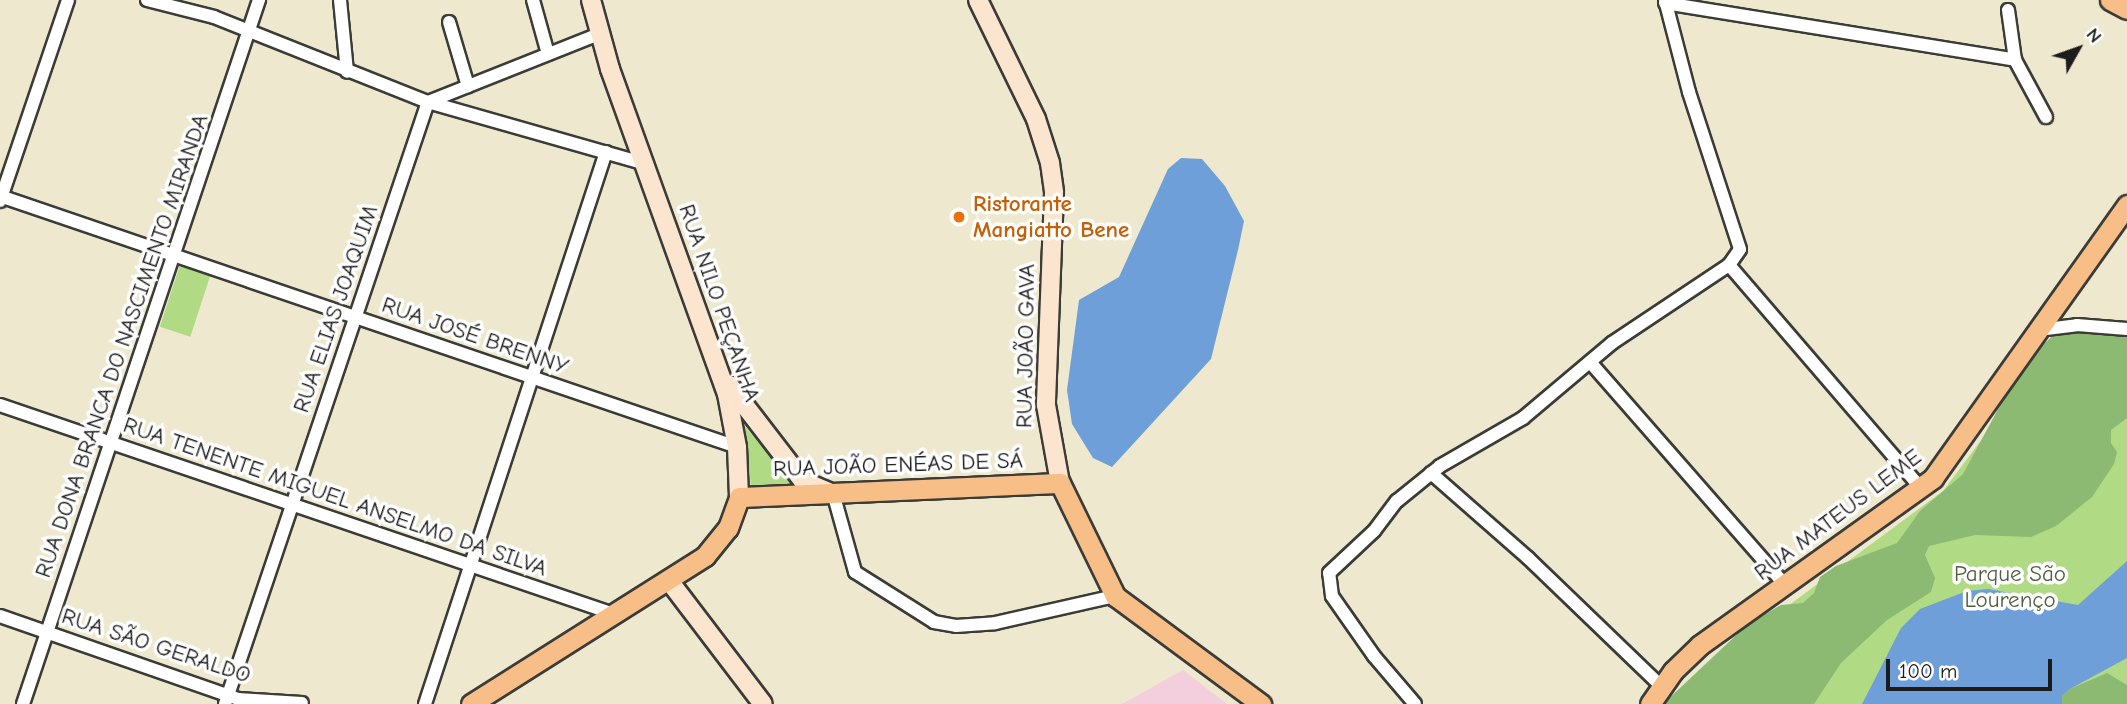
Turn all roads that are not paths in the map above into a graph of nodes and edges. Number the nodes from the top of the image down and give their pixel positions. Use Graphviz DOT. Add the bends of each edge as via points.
graph roads {
  1 [pos="68,0"];
  2 [pos="147,0"];
  3 [pos="259,0"];
  4 [pos="340,0"];
  5 [pos="533,0"];
  6 [pos="591,0"];
  7 [pos="978,0"];
  8 [pos="2110,0"];
  9 [pos="1665,1"];
  10 [pos="2127,9"];
  11 [pos="2008,10"];
  12 [pos="449,22"];
  13 [pos="251,31"];
  14 [pos="599,34"];
  15 [pos="548,54"];
  16 [pos="2015,60"];
  17 [pos="347,72"];
  18 [pos="468,86"];
  19 [pos="428,102"];
  20 [pos="2046,117"];
  21 [pos="606,152"];
  22 [pos="645,164"];
  23 [pos="1,198"];
  24 [pos="2127,205"];
  25 [pos="175,256"];
  26 [pos="1729,265"];
  27 [pos="356,317"];
  28 [pos="2127,329"];
  29 [pos="2038,330"];
  30 [pos="1590,362"];
  31 [pos="719,370"];
  32 [pos="532,378"];
  33 [pos="0,405"];
  34 [pos="111,443"];
  35 [pos="737,447"];
  36 [pos="1431,473"];
  37 [pos="1060,483"];
  38 [pos="1921,488"];
  39 [pos="833,493"];
  40 [pos="739,496"];
  41 [pos="293,504"];
  42 [pos="471,565"];
  43 [pos="670,582"];
  44 [pos="1786,586"];
  45 [pos="1115,596"];
  46 [pos="617,615"];
  47 [pos="0,616"];
  48 [pos="47,632"];
  49 [pos="1661,686"];
  50 [pos="227,698"];
  51 [pos="302,703"];
  52 [pos="23,704"];
  53 [pos="425,704"];
  54 [pos="471,704"];
  55 [pos="763,704"];
  56 [pos="1261,704"];
  57 [pos="1415,704"];
  58 [pos="1650,704"];
  1 -- 23 [label="street"];
  2 -- 13 [label="street"];
  3 -- 13 [label="street, RUA DONA BRANCA DO NASCIMENTO MIRANDA"];
  4 -- 17 [label="street"];
  5 -- 15 [label="street"];
  6 -- 14 [label="main road, RUA NILO PEÇANHA"];
  7 -- 37 [label="main road, RUA JOÃO GAVA" via="1036,119 1050,163 1054,193 1046,405"];
  8 -- 10 [label="main road"];
  9 -- 16 [label="street"];
  9 -- 26 [label="street" via="1692,103 1740,239 1740,249"];
  11 -- 16 [label="street"];
  12 -- 18 [label="street"];
  13 -- 17 [label="street"];
  13 -- 25 [label="street, RUA DONA BRANCA DO NASCIMENTO MIRANDA"];
  14 -- 15 [label="street"];
  14 -- 22 [label="main road, RUA NILO PEÇANHA"];
  15 -- 18 [label="street"];
  16 -- 20 [label="street"];
  17 -- 19 [label="street"];
  18 -- 19 [label="street"];
  19 -- 21 [label="street"];
  19 -- 27 [label="street, RUA ELIAS JOAQUIM"];
  21 -- 22 [label="street"];
  21 -- 32 [label="street"];
  22 -- 31 [label="main road, RUA NILO PEÇANHA"];
  23 -- 25 [label="street, RUA JOSÉ BRENNY"];
  24 -- 29 [label="main road, RUA MATEUS LEME"];
  25 -- 27 [label="street, RUA JOSÉ BRENNY"];
  25 -- 34 [label="street, RUA DONA BRANCA DO NASCIMENTO MIRANDA"];
  26 -- 30 [label="street"];
  26 -- 38 [label="street"];
  27 -- 32 [label="street, RUA JOSÉ BRENNY"];
  27 -- 41 [label="street, RUA ELIAS JOAQUIM"];
  28 -- 29 [label="street" via="2077,325"];
  29 -- 38 [label="main road, RUA MATEUS LEME" via="1952,456"];
  30 -- 36 [label="street" via="1523,418"];
  30 -- 44 [label="street"];
  31 -- 35 [label="main road, RUA NILO PEÇANHA"];
  31 -- 39 [label="main road" via="761,432 803,481"];
  32 -- 35 [label="street, RUA JOSÉ BRENNY"];
  32 -- 42 [label="street"];
  33 -- 34 [label="street, RUA TENENTE MIGUEL ANSELMO DA SILVA"];
  34 -- 41 [label="street, RUA TENENTE MIGUEL ANSELMO DA SILVA"];
  34 -- 48 [label="street, RUA DONA BRANCA DO NASCIMENTO MIRANDA"];
  35 -- 40 [label="main road, RUA NILO PEÇANHA"];
  36 -- 49 [label="street" via="1528,558"];
  36 -- 57 [label="street" via="1397,500 1374,531 1334,566 1327,581 1374,656"];
  37 -- 39 [label="main road, RUA JOÃO ENÉAS DE SÁ"];
  37 -- 45 [label="main road, RUA JOÃO GAVA"];
  38 -- 44 [label="main road, RUA MATEUS LEME"];
  39 -- 40 [label="main road, RUA JOÃO ENÉAS DE SÁ"];
  39 -- 45 [label="street" via="855,572 934,622 956,626 995,623"];
  40 -- 43 [label="main road, RUA NILO PEÇANHA" via="718,543"];
  41 -- 42 [label="street, RUA TENENTE MIGUEL ANSELMO DA SILVA"];
  41 -- 50 [label="street, RUA ELIAS JOAQUIM"];
  42 -- 46 [label="street, RUA TENENTE MIGUEL ANSELMO DA SILVA"];
  42 -- 53 [label="street"];
  43 -- 46 [label="main road, RUA NILO PEÇANHA"];
  43 -- 55 [label="main road"];
  44 -- 49 [label="main road, RUA MATEUS LEME" via="1700,645"];
  45 -- 56 [label="main road, RUA JOÃO GAVA"];
  46 -- 54 [label="main road, RUA NILO PEÇANHA"];
  47 -- 48 [label="street, RUA SÃO GERALDO"];
  48 -- 50 [label="street, RUA SÃO GERALDO"];
  48 -- 52 [label="street, RUA DONA BRANCA DO NASCIMENTO MIRANDA"];
  49 -- 58 [label="main road, RUA MATEUS LEME"];
  50 -- 51 [label="street, RUA SÃO GERALDO"];
}
